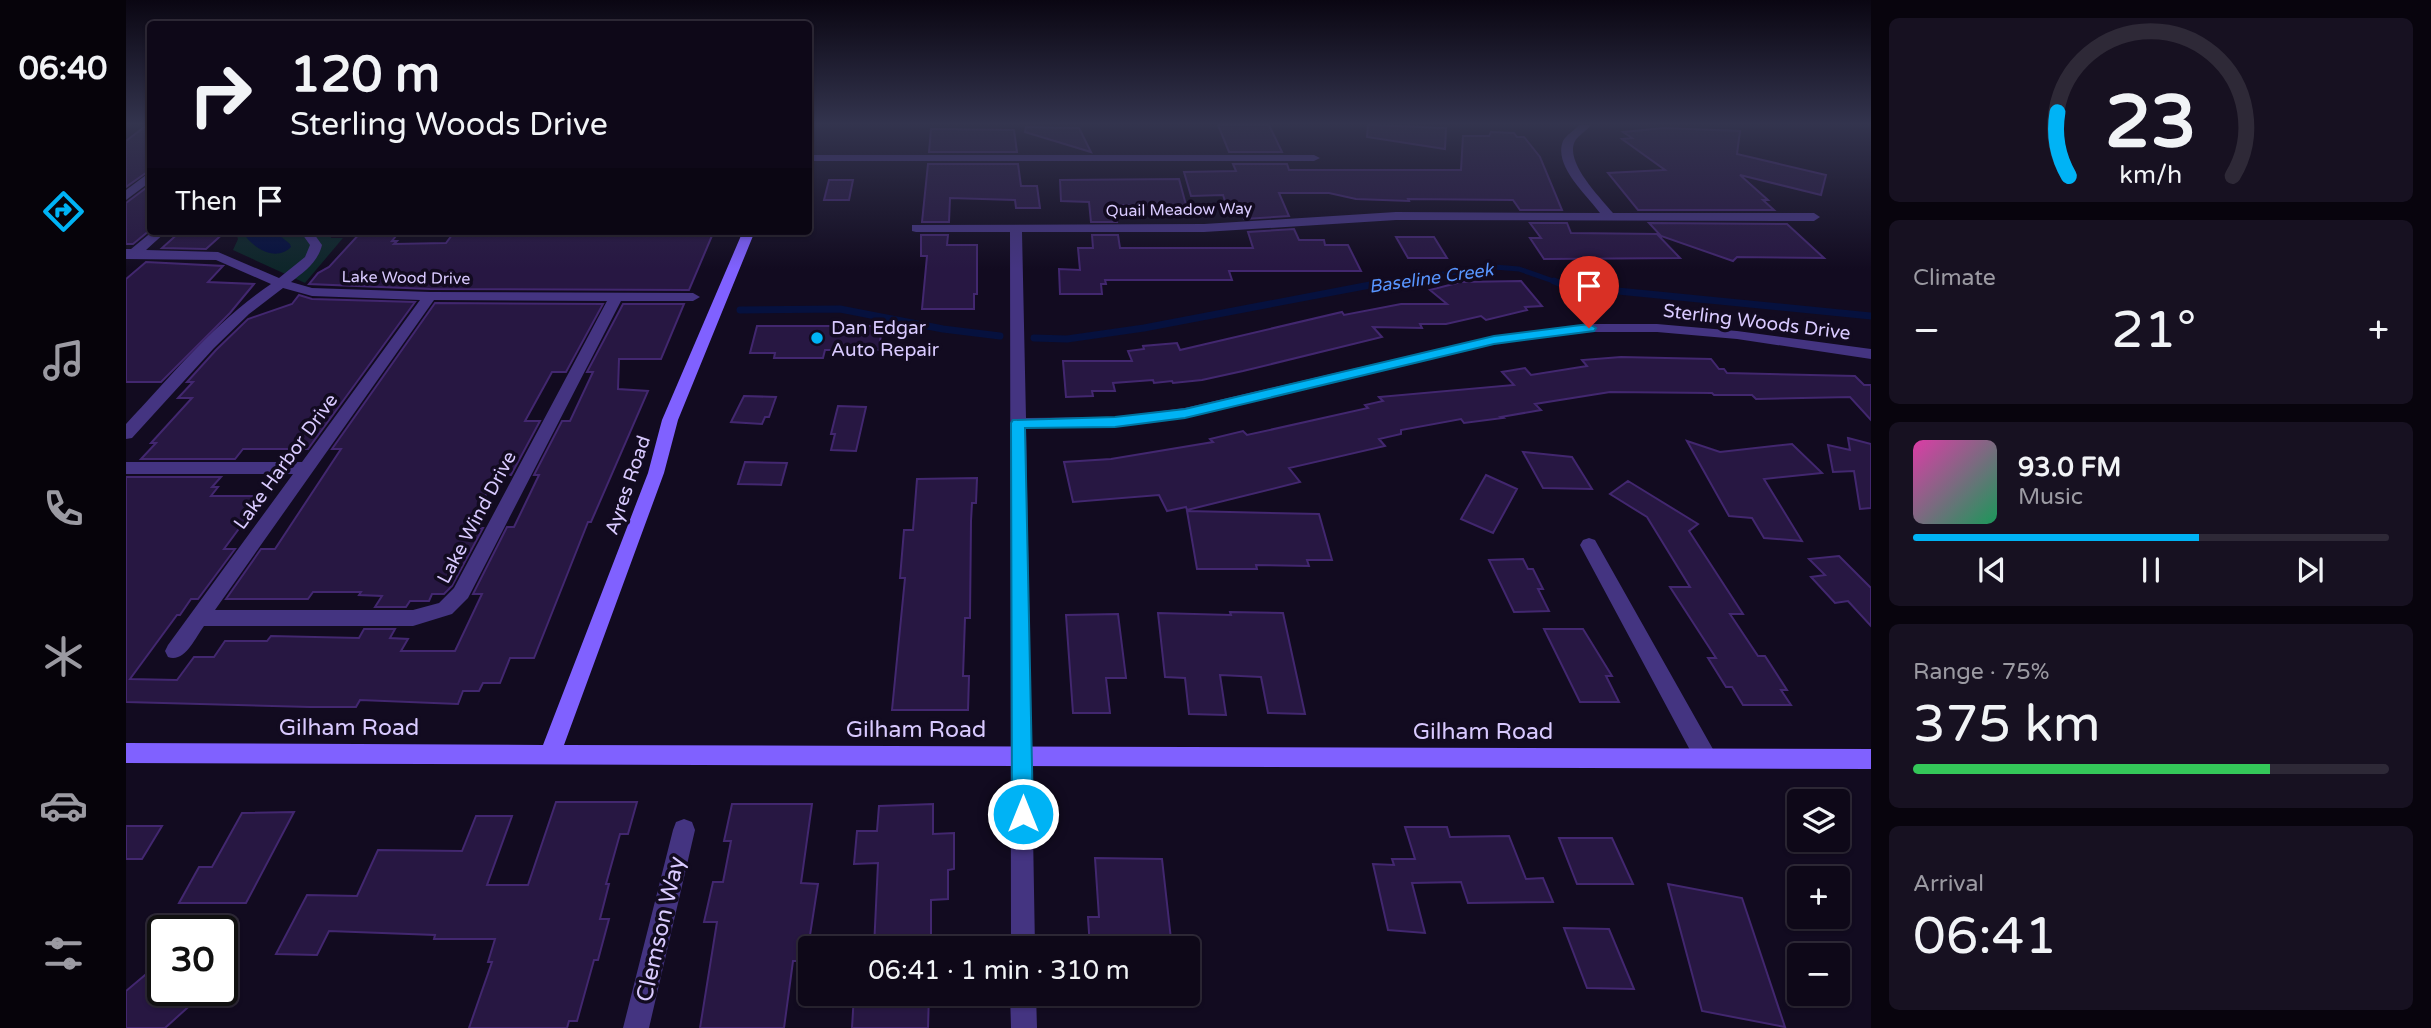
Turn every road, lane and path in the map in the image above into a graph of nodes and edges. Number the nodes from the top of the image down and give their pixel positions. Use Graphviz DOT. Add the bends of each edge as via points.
graph roads {
  1 [pos="1575,173"];
  2 [pos="147,178"];
  3 [pos="126,196"];
  4 [pos="1609,216"];
  5 [pos="1814,217"];
  6 [pos="916,228"];
  7 [pos="1016,228"];
  8 [pos="156,235"];
  9 [pos="309,235"];
  10 [pos="747,235"];
  11 [pos="129,256"];
  12 [pos="279,283"];
  13 [pos="430,296"];
  14 [pos="616,296"];
  15 [pos="693,296"];
  16 [pos="1871,354"];
  17 [pos="1018,423"];
  18 [pos="126,434"];
  19 [pos="126,468"];
  20 [pos="306,468"];
  21 [pos="1589,545"];
  22 [pos="199,618"];
  23 [pos="175,651"];
  24 [pos="126,753"];
  25 [pos="550,754"];
  26 [pos="1023,755"];
  27 [pos="1706,758"];
  28 [pos="1871,759"];
  29 [pos="684,830"];
  30 [pos="1023,936"];
  31 [pos="1023,1006"];
  32 [pos="636,1028"];
  33 [pos="1024,1028"];
  1 -- 4 [label="street"];
  2 -- 3 [label="street"];
  4 -- 5 [label="street, Quail Meadow Way"];
  4 -- 7 [label="street, Quail Meadow Way" via="1396,216 1217,227"];
  6 -- 7 [label="street, Quail Meadow Way"];
  7 -- 17 [label="street"];
  8 -- 11 [label="street"];
  9 -- 12 [label="street" via="316,245 314,255"];
  10 -- 25 [label="street, Ayres Road" via="670,419 656,473"];
  11 -- 12 [label="street, Lake Wood Drive" via="218,256"];
  12 -- 13 [label="street, Lake Wood Drive" via="312,292"];
  12 -- 18 [label="street" via="221,332"];
  13 -- 14 [label="street, Lake Wood Drive"];
  13 -- 20 [label="street, Lake Harbor Drive"];
  14 -- 15 [label="street, Lake Wood Drive"];
  14 -- 22 [label="street, Lake Wind Drive" via="461,593 445,609 413,618"];
  16 -- 17 [label="street, Sterling Woods Drive" via="1737,335 1589,328 1494,340 1185,413 1115,422"];
  17 -- 26 [label="street"];
  19 -- 20 [label="street"];
  20 -- 22 [label="street, Lake Harbor Drive"];
  21 -- 27 [label="street"];
  22 -- 23 [label="street, Lake Harbor Drive"];
  24 -- 25 [label="street, Gilham Road"];
  25 -- 26 [label="street, Gilham Road"];
  26 -- 27 [label="street, Gilham Road"];
  26 -- 30 [label="street"];
  27 -- 28 [label="street, Gilham Road"];
  29 -- 32 [label="street, Clemson Way"];
  31 -- 33 [label="street"];
}
